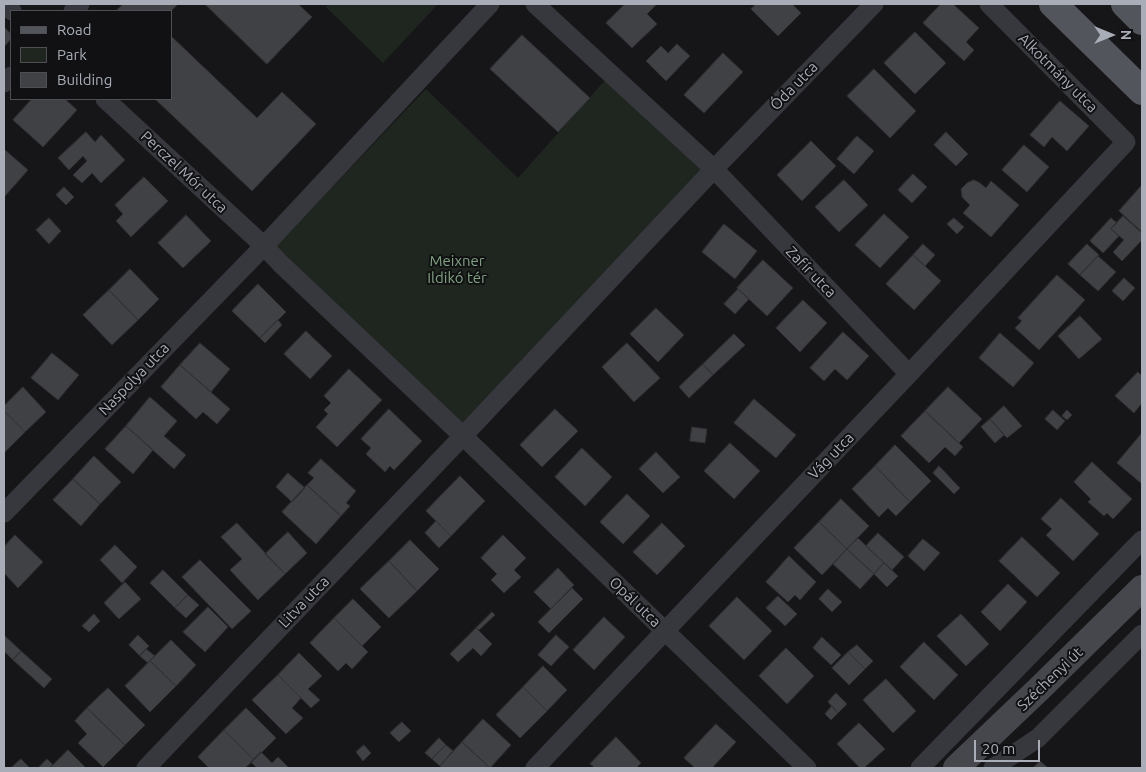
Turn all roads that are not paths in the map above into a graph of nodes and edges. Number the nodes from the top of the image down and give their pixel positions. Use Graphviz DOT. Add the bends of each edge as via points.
graph roads {
  1 [pos="490,4"];
  2 [pos="535,4"];
  3 [pos="874,4"];
  4 [pos="989,4"];
  5 [pos="1053,4"];
  6 [pos="1125,4"];
  7 [pos="1142,21"];
  8 [pos="1142,91"];
  9 [pos="106,100"];
  10 [pos="1126,142"];
  11 [pos="714,169"];
  12 [pos="264,246"];
  13 [pos="909,374"];
  14 [pos="463,436"];
  15 [pos="4,513"];
  16 [pos="1142,540"];
  17 [pos="1142,588"];
  18 [pos="665,630"];
  19 [pos="1142,634"];
  20 [pos="146,768"];
  21 [pos="535,768"];
  22 [pos="807,768"];
  23 [pos="920,768"];
  24 [pos="956,768"];
  25 [pos="993,768"];
  1 -- 12 [label="street"];
  2 -- 11 [label="street"];
  3 -- 11 [label="street, Óda utca"];
  4 -- 10 [label="street, Alkotmány utca"];
  5 -- 8 [label="main road"];
  6 -- 7 [label="main road"];
  9 -- 12 [label="street, Perczel Mór utca"];
  10 -- 13 [label="street, Vág utca"];
  11 -- 13 [label="street, Zafír utca"];
  11 -- 14 [label="street"];
  12 -- 14 [label="street"];
  12 -- 15 [label="street, Naspolya utca"];
  13 -- 18 [label="street, Vág utca"];
  14 -- 18 [label="street, Opál utca"];
  14 -- 20 [label="street, Litva utca"];
  16 -- 23 [label="street"];
  17 -- 24 [label="street, Széchenyi út"];
  18 -- 21 [label="street, Vág utca"];
  18 -- 22 [label="street, Opál utca"];
  19 -- 25 [label="street" via="1038,738"];
}
